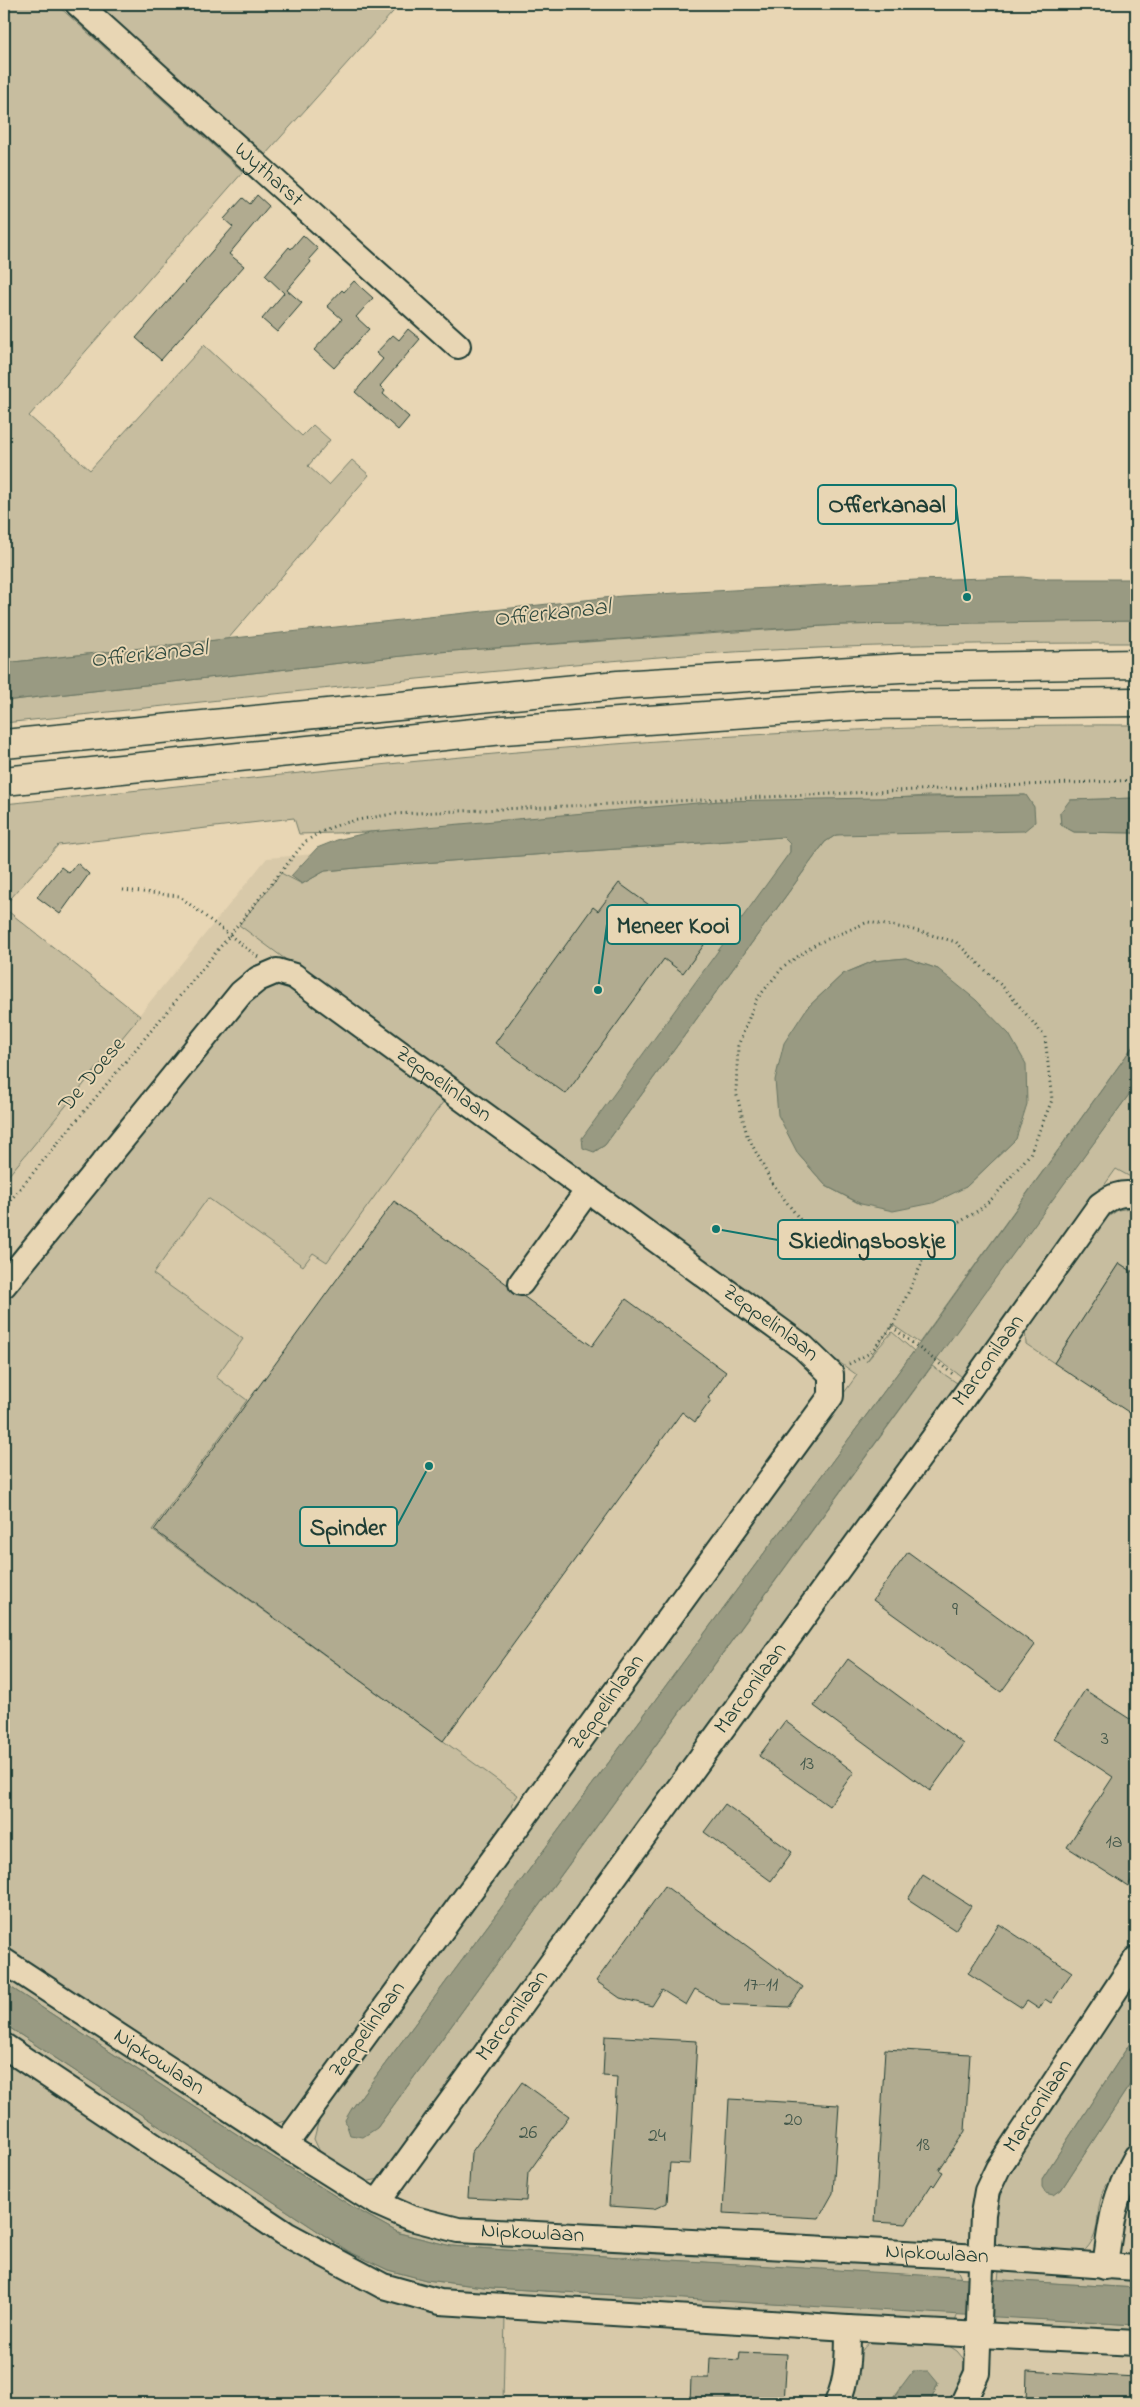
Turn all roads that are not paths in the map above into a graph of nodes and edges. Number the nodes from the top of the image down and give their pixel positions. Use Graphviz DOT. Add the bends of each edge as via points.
graph roads {
  1 [pos="78,4"];
  2 [pos="458,346"];
  3 [pos="1136,664"];
  4 [pos="1136,702"];
  5 [pos="4,744"];
  6 [pos="4,782"];
  7 [pos="588,1190"];
  8 [pos="1136,1195"];
  9 [pos="521,1283"];
  10 [pos="4,1285"];
  11 [pos="1136,1959"];
  12 [pos="4,1961"];
  13 [pos="4,2046"];
  14 [pos="284,2145"];
  15 [pos="1136,2157"];
  16 [pos="377,2203"];
  17 [pos="981,2262"];
  18 [pos="1105,2266"];
  19 [pos="1136,2268"];
  20 [pos="848,2328"];
  21 [pos="980,2334"];
  22 [pos="1136,2343"];
  23 [pos="837,2403"];
  24 [pos="963,2403"];
  1 -- 2 [label="street, Wytharst"];
  3 -- 5 [label="highway" via="900,668 618,685"];
  4 -- 6 [label="highway" via="868,705 503,730"];
  7 -- 9 [label="street"];
  7 -- 10 [label="street, Zeppelinlaan" via="294,976 276,971 258,979 240,993"];
  7 -- 14 [label="street, Zeppelinlaan" via="803,1347 831,1374 831,1396"];
  8 -- 16 [label="street, Marconilaan" via="1113,1195 1100,1205"];
  11 -- 17 [label="street, Marconilaan" via="998,2168 987,2191"];
  12 -- 14 [label="street, Nipkowlaan"];
  13 -- 20 [label="street" via="286,2234 383,2286 440,2302"];
  14 -- 16 [label="street, Nipkowlaan"];
  15 -- 18 [label="street" via="1121,2184 1113,2208"];
  16 -- 17 [label="street, Nipkowlaan" via="411,2218 458,2230"];
  17 -- 18 [label="street, Nipkowlaan"];
  17 -- 21 [label="street, Nipkowlaan"];
  18 -- 19 [label="street, Nipkowlaan"];
  20 -- 21 [label="street"];
  20 -- 23 [label="street" via="847,2364 843,2390"];
  21 -- 22 [label="street"];
  21 -- 24 [label="street, Nipkowlaan" via="977,2372"];
}
